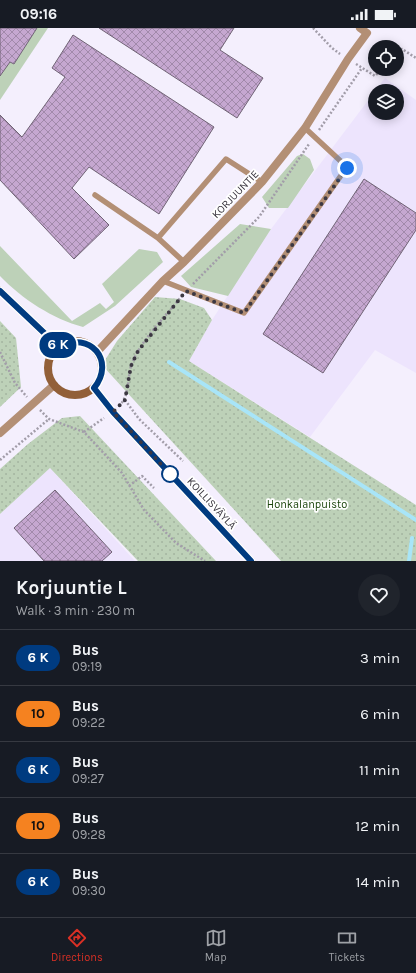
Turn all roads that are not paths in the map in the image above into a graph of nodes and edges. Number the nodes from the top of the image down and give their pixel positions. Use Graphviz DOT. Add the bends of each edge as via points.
graph roads {
  1 [pos="364,30"];
  2 [pos="305,128"];
  3 [pos="262,182"];
  4 [pos="95,195"];
  5 [pos="158,238"];
  6 [pos="184,262"];
  7 [pos="163,281"];
  8 [pos="0,291"];
  9 [pos="59,347"];
  10 [pos="97,352"];
  11 [pos="54,385"];
  12 [pos="94,388"];
  13 [pos="0,433"];
  14 [pos="251,561"];
  1 -- 2 [label="street, KORJUUNTIE"];
  2 -- 3 [label="street, KORJUUNTIE"];
  2 -- 7 [label="lane" via="347,168 244,313"];
  3 -- 5 [label="lane" via="226,159"];
  3 -- 6 [label="street, KORJUUNTIE"];
  4 -- 5 [label="lane"];
  5 -- 6 [label="lane"];
  6 -- 7 [label="street, KORJUUNTIE"];
  7 -- 10 [label="street, KORJUUNTIE"];
  8 -- 9 [label="main road"];
  9 -- 10 [label="main road" via="75,341 91,346"];
  9 -- 11 [label="main road" via="51,357 48,369"];
  10 -- 12 [label="main road" via="102,367"];
  11 -- 12 [label="main road" via="61,391 78,395"];
  11 -- 13 [label="street"];
  12 -- 14 [label="main road, KOILLISVÄYLÄ" via="113,412"];
}
